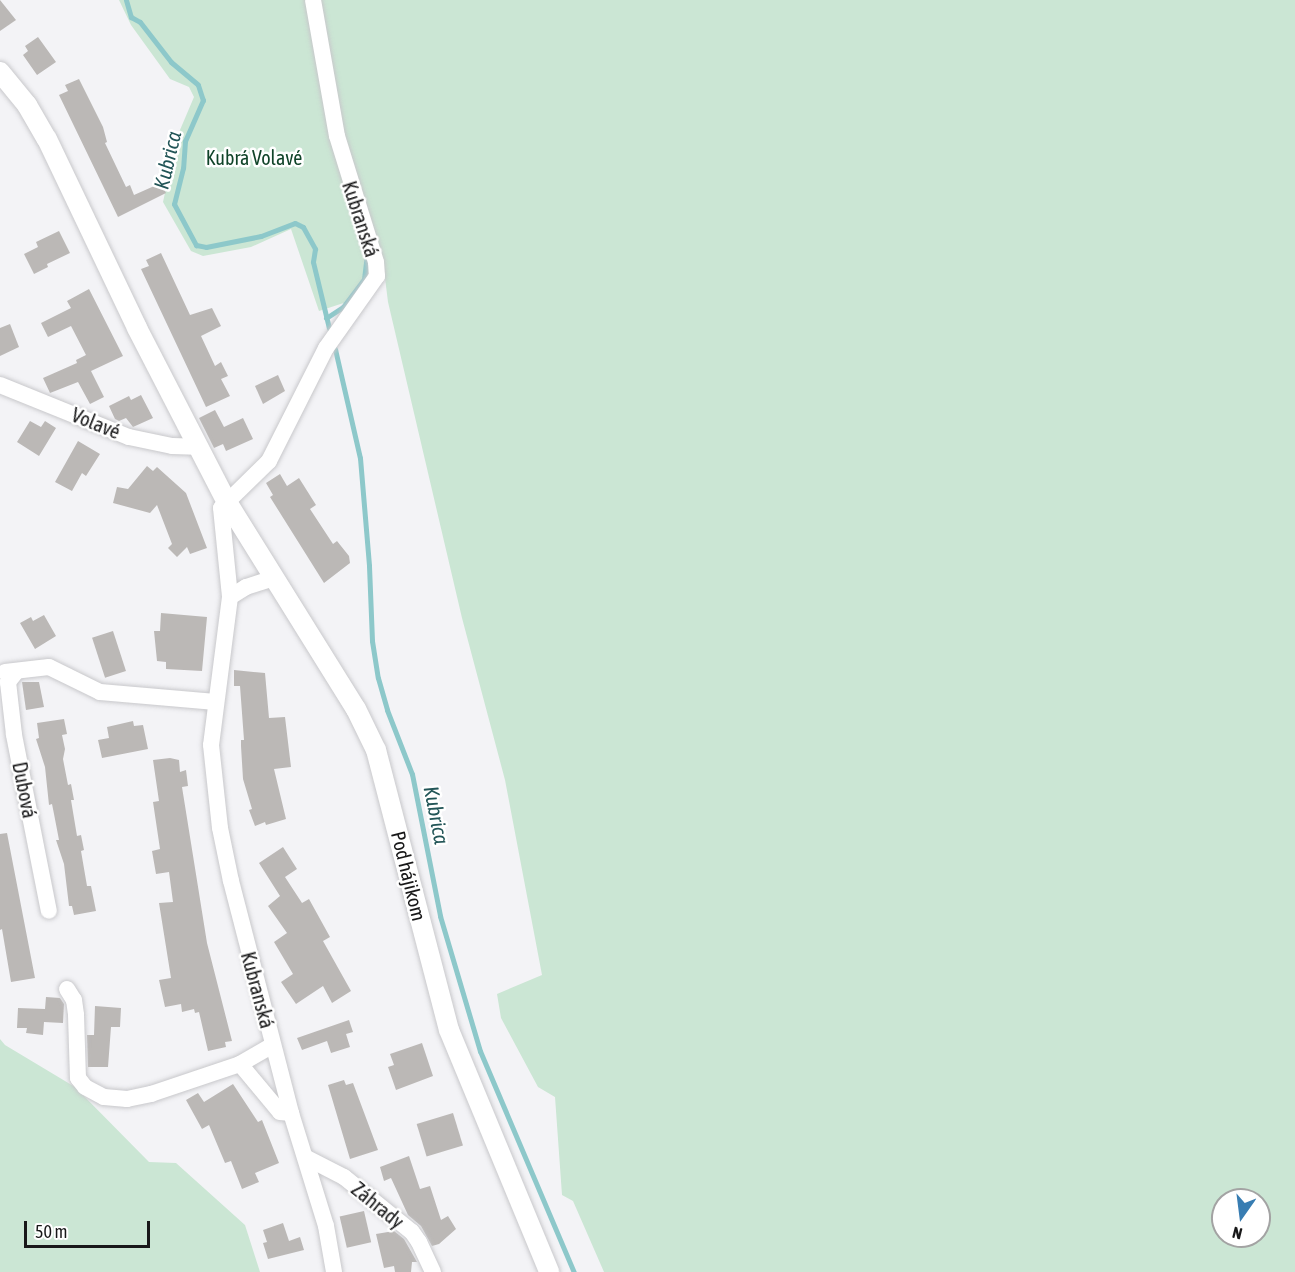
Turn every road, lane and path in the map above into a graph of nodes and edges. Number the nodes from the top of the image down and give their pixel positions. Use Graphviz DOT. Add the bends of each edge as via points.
graph roads {
  1 [pos="313,0"];
  2 [pos="0,72"];
  3 [pos="0,384"];
  4 [pos="196,447"];
  5 [pos="226,502"];
  6 [pos="274,578"];
  7 [pos="230,597"];
  8 [pos="8,672"];
  9 [pos="216,702"];
  10 [pos="49,911"];
  11 [pos="67,989"];
  12 [pos="273,1045"];
  13 [pos="240,1064"];
  14 [pos="291,1113"];
  15 [pos="305,1157"];
  16 [pos="334,1272"];
  17 [pos="433,1272"];
  18 [pos="549,1272"];
  1 -- 5 [label="street, Kubranská" via="337,136 377,276 326,348 269,461"];
  2 -- 4 [label="street" via="27,105 47,139"];
  3 -- 4 [label="street, Volavé" via="129,436 171,446"];
  4 -- 5 [label="street"];
  5 -- 6 [label="street, Pod hájikom"];
  5 -- 7 [label="street, Kubranská" via="221,508"];
  6 -- 7 [label="street"];
  6 -- 18 [label="street, Pod hájikom" via="356,709 376,750 449,1030"];
  7 -- 9 [label="street, Kubranská"];
  8 -- 9 [label="street" via="49,667 100,692"];
  8 -- 10 [label="street, Dubová" via="14,735"];
  9 -- 12 [label="street, Kubranská" via="211,745 220,828"];
  11 -- 13 [label="street" via="74,1000 76,1015 78,1078 94,1093 127,1099"];
  12 -- 13 [label="street"];
  12 -- 14 [label="street, Kubranská"];
  13 -- 14 [label="street" via="280,1112"];
  14 -- 15 [label="street, Kubranská"];
  15 -- 16 [label="street, Kubranská" via="326,1226"];
  15 -- 17 [label="street, Záhrady" via="344,1177 412,1233"];
}
